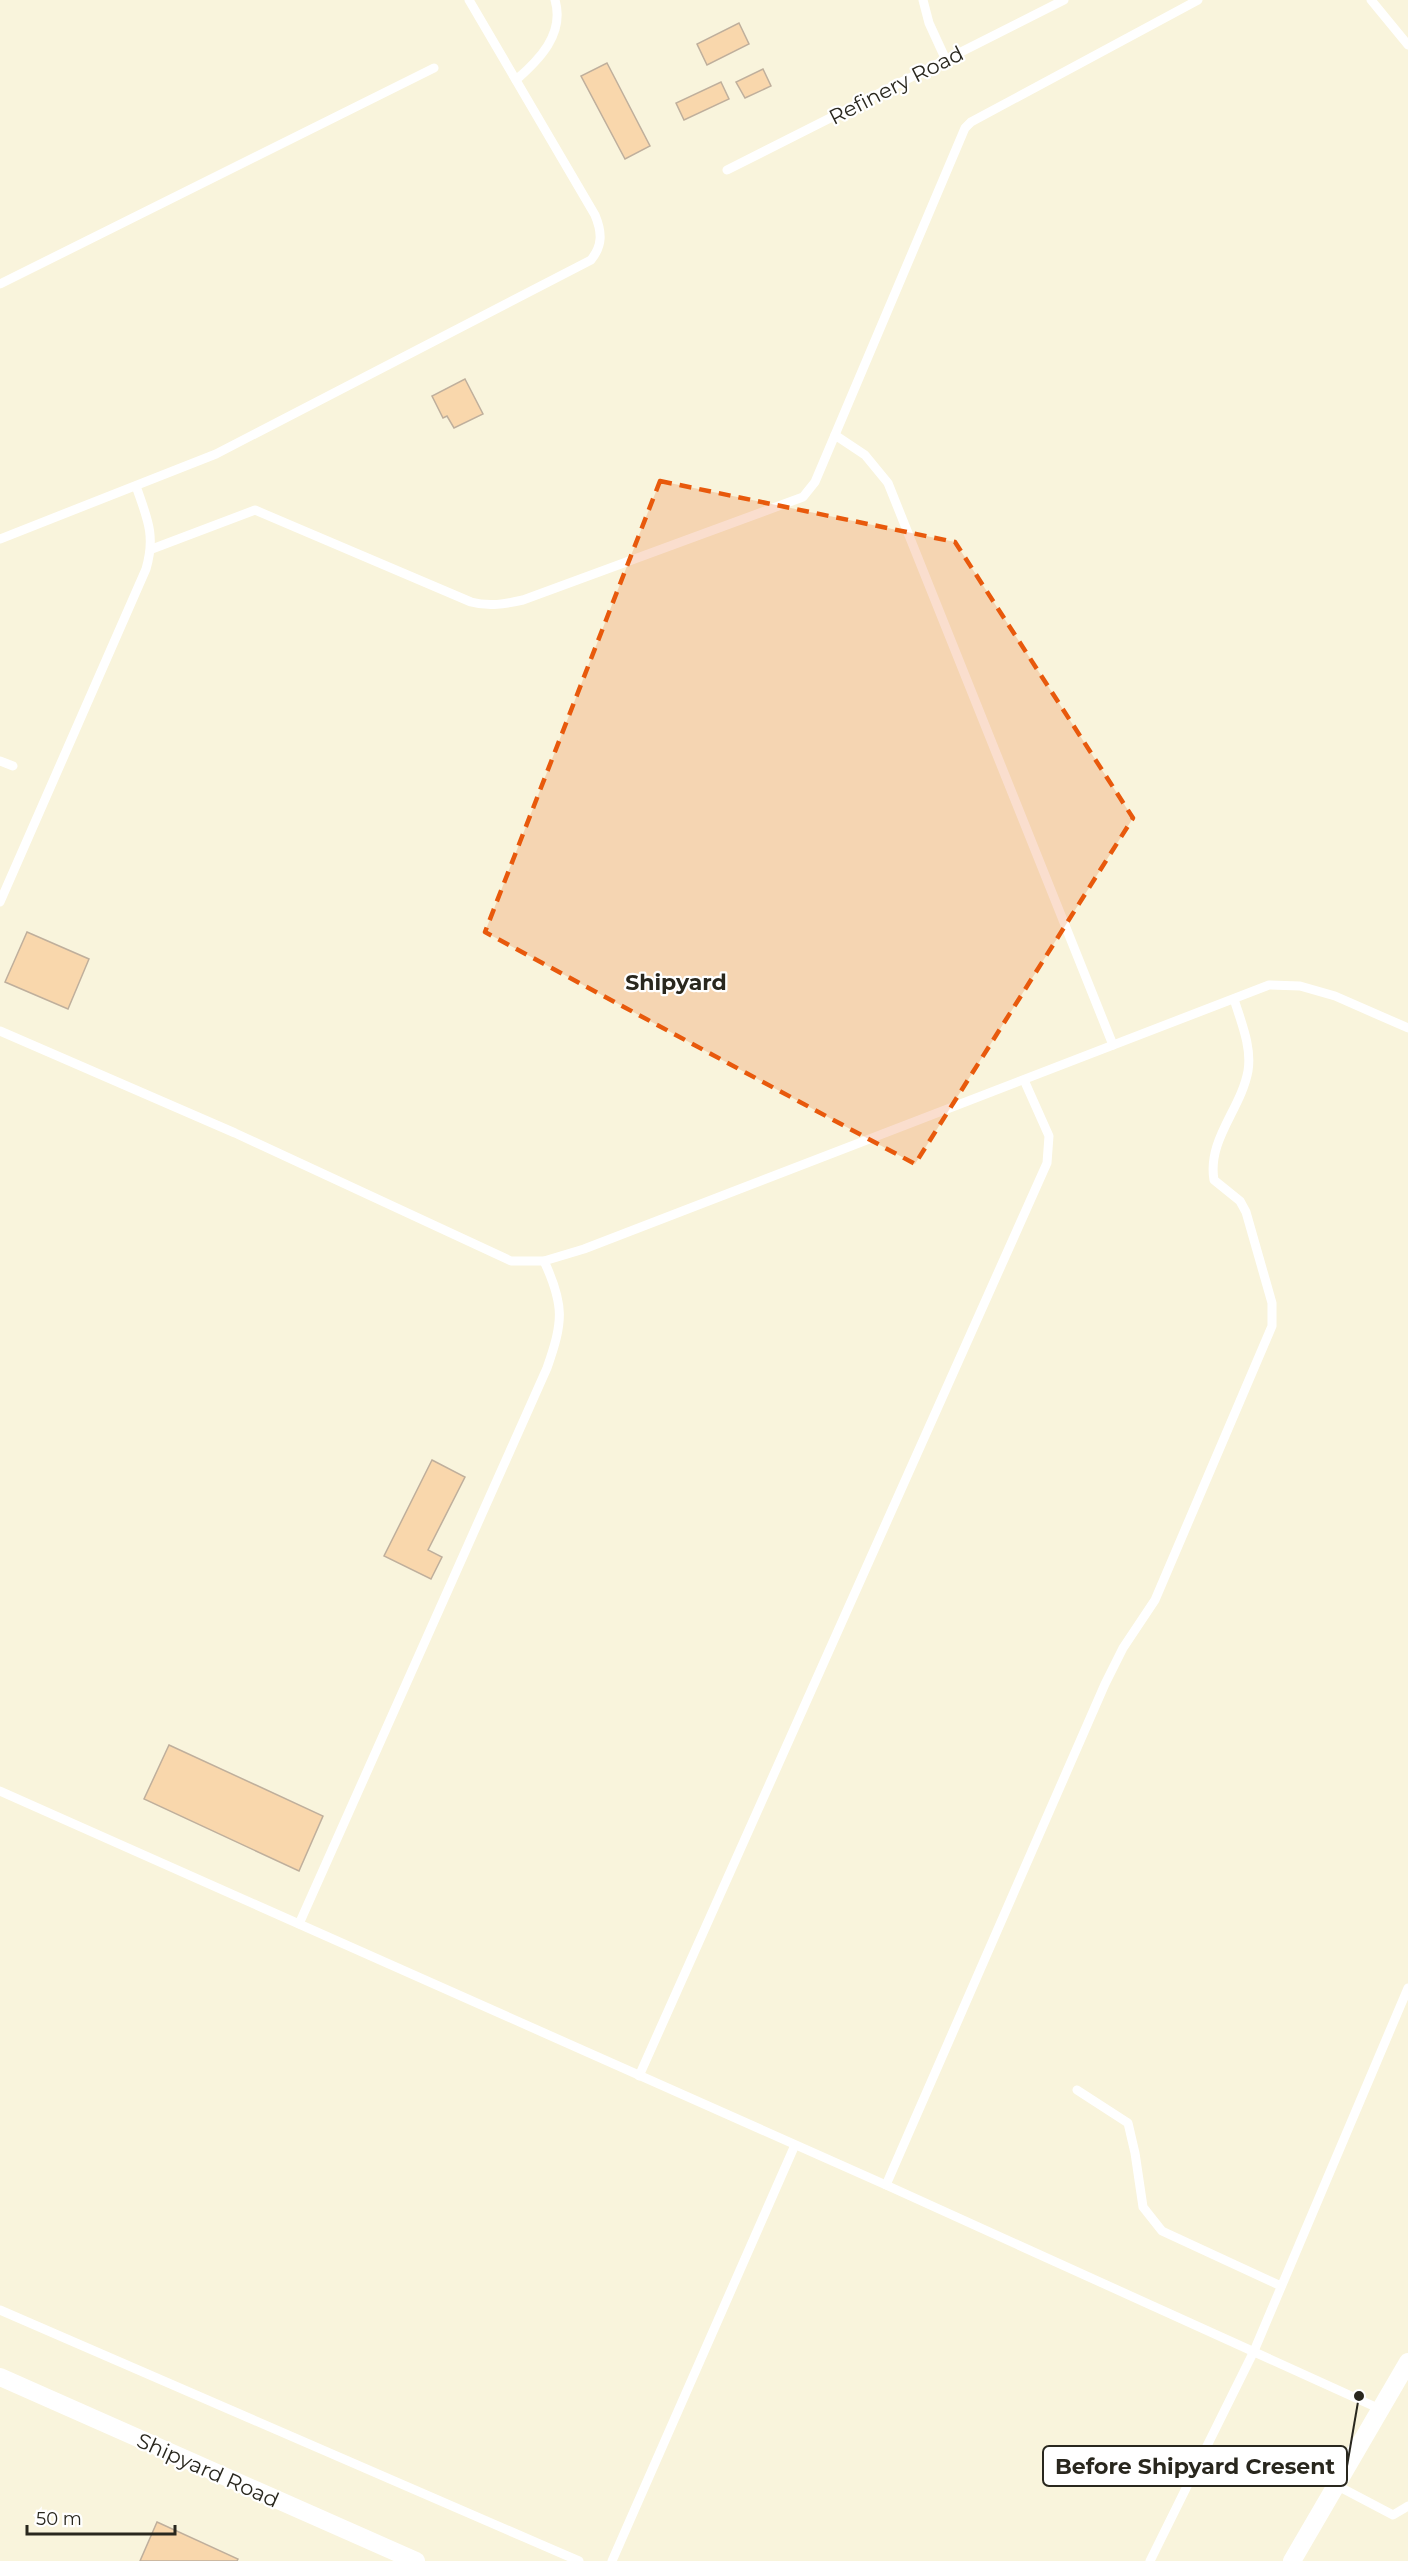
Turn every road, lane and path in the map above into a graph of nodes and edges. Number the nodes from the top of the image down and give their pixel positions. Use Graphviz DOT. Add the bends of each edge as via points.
graph roads {
  1 [pos="469,0"];
  2 [pos="555,0"];
  3 [pos="923,0"];
  4 [pos="1064,0"];
  5 [pos="1198,0"];
  6 [pos="1371,0"];
  7 [pos="1408,45"];
  8 [pos="946,60"];
  9 [pos="434,68"];
  10 [pos="516,80"];
  11 [pos="727,170"];
  12 [pos="0,284"];
  13 [pos="835,435"];
  14 [pos="136,486"];
  15 [pos="0,538"];
  16 [pos="152,549"];
  17 [pos="0,761"];
  18 [pos="13,766"];
  19 [pos="0,902"];
  20 [pos="1234,999"];
  21 [pos="1408,1028"];
  22 [pos="0,1031"];
  23 [pos="1113,1046"];
  24 [pos="1024,1080"];
  25 [pos="544,1261"];
  26 [pos="0,1791"];
  27 [pos="299,1924"];
  28 [pos="1408,1988"];
  29 [pos="639,2076"];
  30 [pos="1077,2090"];
  31 [pos="795,2145"];
  32 [pos="886,2185"];
  33 [pos="1281,2286"];
  34 [pos="0,2310"];
  35 [pos="1254,2351"];
  36 [pos="1408,2362"];
  37 [pos="0,2377"];
  38 [pos="1380,2409"];
  39 [pos="1336,2485"];
  40 [pos="1408,2506"];
  41 [pos="416,2561"];
  42 [pos="579,2561"];
  43 [pos="612,2561"];
  44 [pos="1150,2561"];
  45 [pos="1292,2561"];
  1 -- 10 [label="lane"];
  2 -- 10 [label="lane" via="552,41"];
  3 -- 8 [label="lane"];
  4 -- 8 [label="lane, Refinery Road"];
  5 -- 13 [label="lane" via="964,128"];
  6 -- 7 [label="lane"];
  8 -- 11 [label="lane, Refinery Road"];
  9 -- 12 [label="lane"];
  10 -- 14 [label="lane" via="600,227 600,249 591,260 216,454"];
  13 -- 16 [label="lane" via="815,482 803,497 511,603 471,603 255,510"];
  13 -- 23 [label="lane" via="865,455 888,483"];
  14 -- 15 [label="lane"];
  14 -- 16 [label="lane" via="151,531"];
  16 -- 19 [label="lane"];
  17 -- 18 [label="lane"];
  20 -- 21 [label="lane" via="1269,985 1300,986 1335,996"];
  20 -- 23 [label="lane"];
  20 -- 32 [label="lane" via="1248,1045 1248,1072 1211,1164 1214,1180 1240,1201 1246,1212 1272,1303 1272,1326 1155,1600 1105,1684"];
  22 -- 25 [label="lane" via="235,1133 511,1260"];
  23 -- 24 [label="lane"];
  24 -- 25 [label="lane"];
  24 -- 29 [label="lane" via="1049,1136 1047,1163"];
  25 -- 27 [label="lane" via="557,1290 560,1331 547,1368"];
  26 -- 27 [label="lane"];
  27 -- 29 [label="lane"];
  28 -- 33 [label="lane"];
  29 -- 31 [label="lane"];
  30 -- 33 [label="lane" via="1128,2122 1143,2207 1162,2231"];
  31 -- 32 [label="lane"];
  31 -- 43 [label="lane"];
  32 -- 35 [label="lane"];
  33 -- 35 [label="lane"];
  34 -- 42 [label="lane"];
  35 -- 38 [label="lane"];
  35 -- 44 [label="lane"];
  36 -- 38 [label="street"];
  37 -- 41 [label="street, Shipyard Road"];
  38 -- 39 [label="street"];
  39 -- 40 [label="lane" via="1393,2515"];
  39 -- 45 [label="street"];
}
